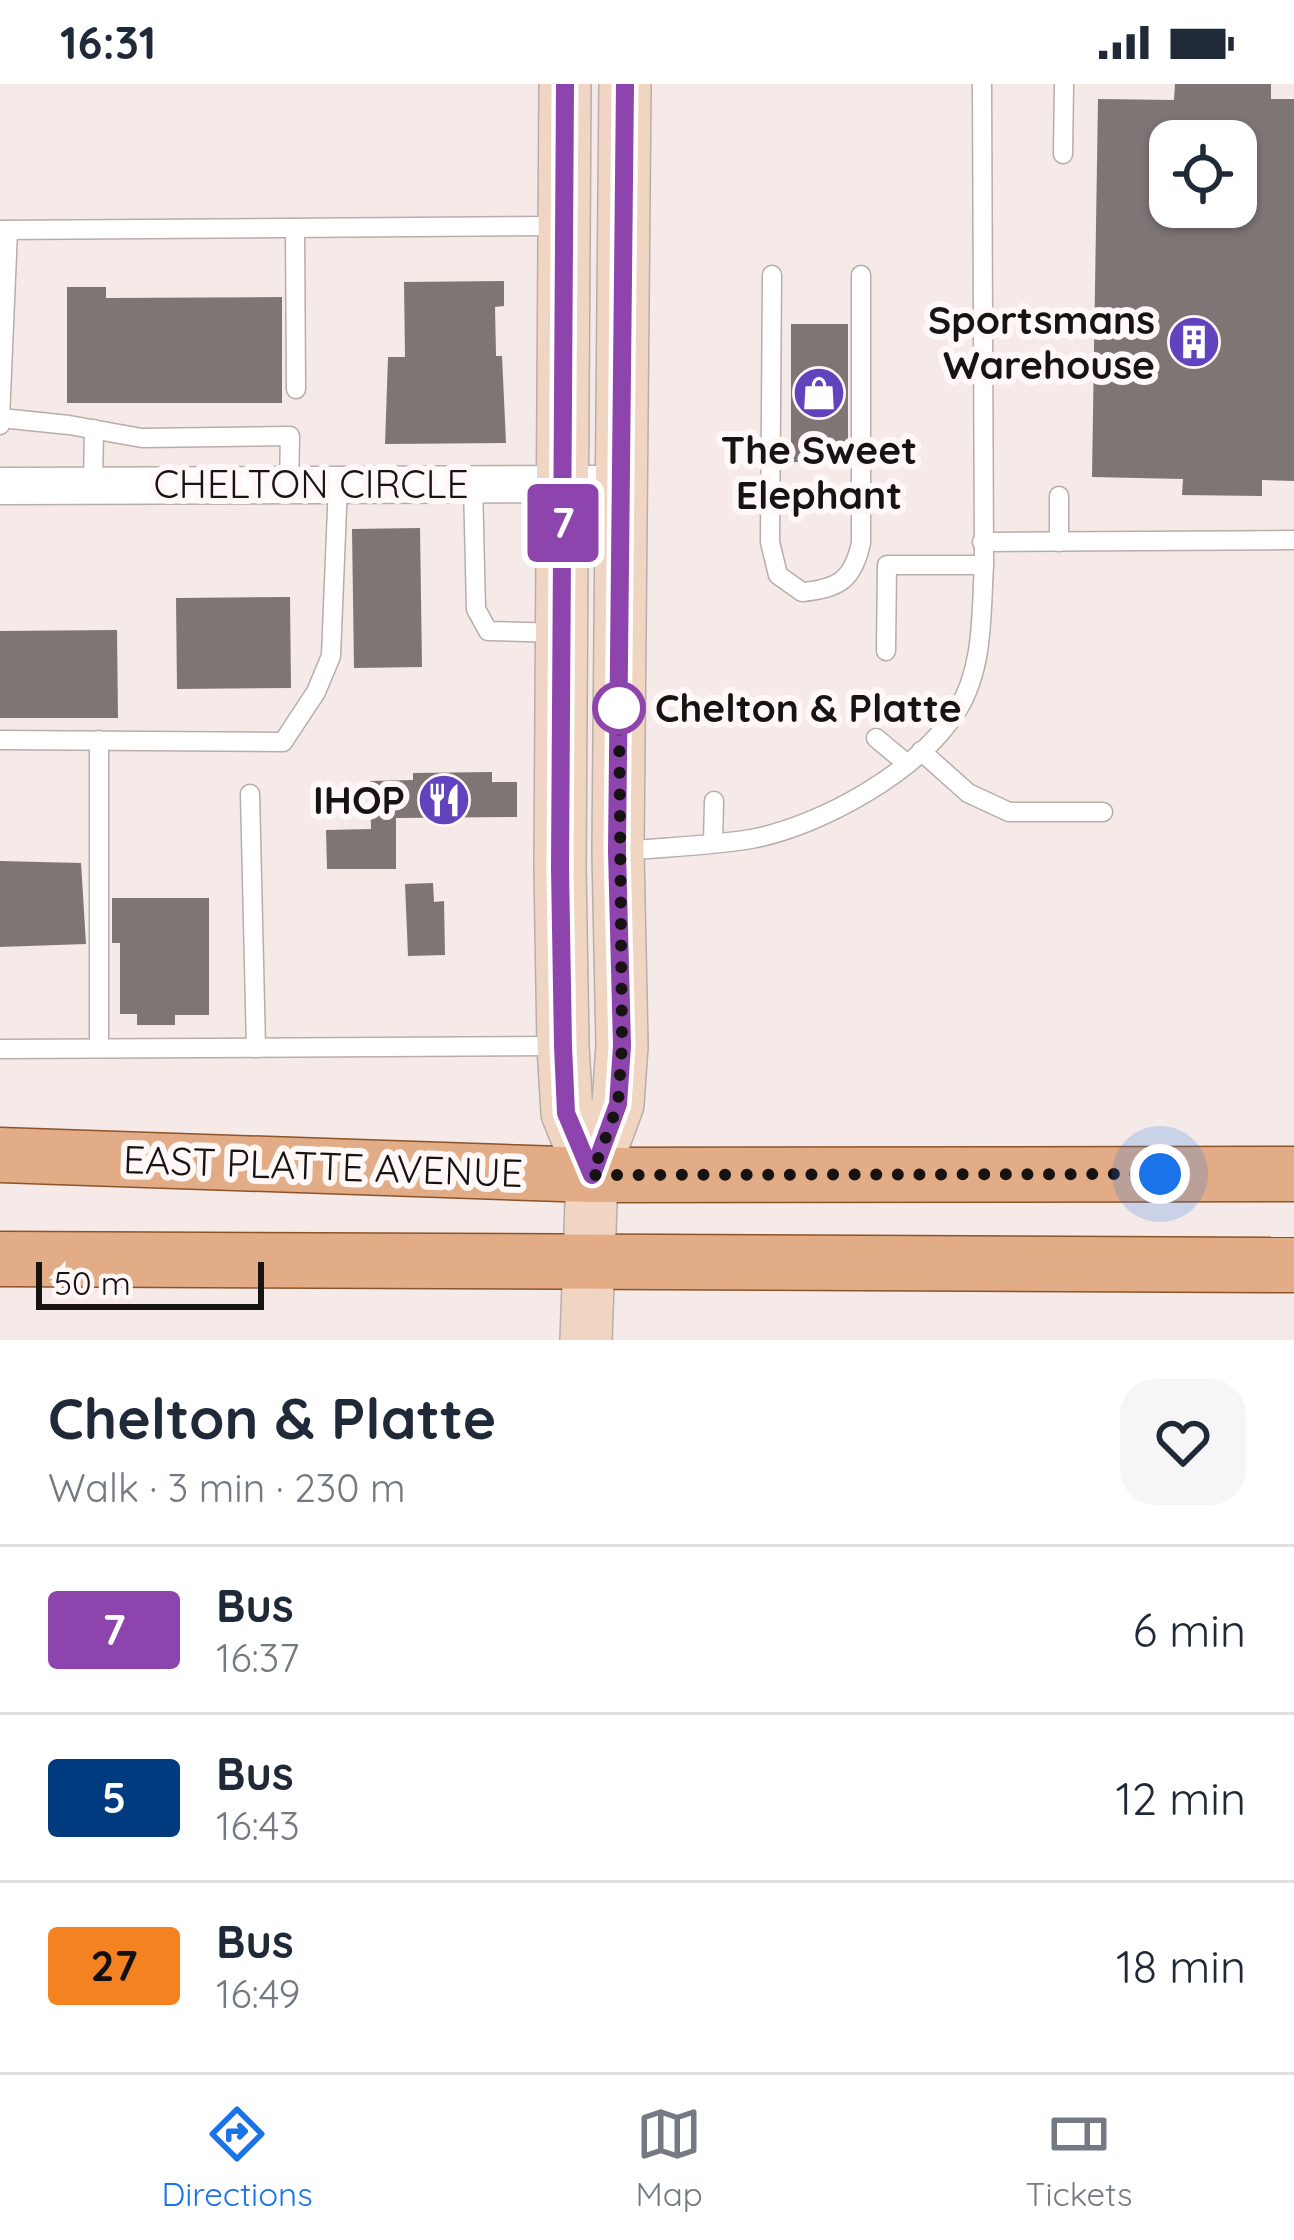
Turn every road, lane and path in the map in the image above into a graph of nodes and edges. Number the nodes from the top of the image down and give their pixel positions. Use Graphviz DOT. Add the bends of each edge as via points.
graph roads {
  1 [pos="565,84"];
  2 [pos="625,84"];
  3 [pos="982,84"];
  4 [pos="1064,84"];
  5 [pos="1063,154"];
  6 [pos="564,226"];
  7 [pos="295,228"];
  8 [pos="4,230"];
  9 [pos="772,275"];
  10 [pos="860,275"];
  11 [pos="296,389"];
  12 [pos="0,421"];
  13 [pos="94,429"];
  14 [pos="338,484"];
  15 [pos="473,484"];
  16 [pos="563,484"];
  17 [pos="622,484"];
  18 [pos="93,485"];
  19 [pos="289,485"];
  20 [pos="0,486"];
  21 [pos="1059,496"];
  22 [pos="1294,540"];
  23 [pos="982,542"];
  24 [pos="1059,542"];
  25 [pos="984,565"];
  26 [pos="562,633"];
  27 [pos="886,651"];
  28 [pos="877,738"];
  29 [pos="0,740"];
  30 [pos="99,740"];
  31 [pos="914,757"];
  32 [pos="250,794"];
  33 [pos="713,800"];
  34 [pos="1103,812"];
  35 [pos="713,843"];
  36 [pos="617,851"];
  37 [pos="563,1046"];
  38 [pos="99,1048"];
  39 [pos="256,1048"];
  40 [pos="0,1049"];
  41 [pos="0,1155"];
  42 [pos="1294,1174"];
  43 [pos="592,1175"];
  44 [pos="0,1259"];
  45 [pos="591,1264"];
  46 [pos="1294,1265"];
  47 [pos="586,1340"];
  1 -- 6 [label="main road"];
  2 -- 17 [label="main road"];
  3 -- 23 [label="lane"];
  4 -- 5 [label="lane"];
  6 -- 7 [label="lane"];
  6 -- 16 [label="main road"];
  7 -- 8 [label="lane"];
  7 -- 11 [label="lane"];
  8 -- 12 [label="lane"];
  9 -- 10 [label="lane" via="770,542 778,575 802,592 849,578 861,543"];
  12 -- 13 [label="lane"];
  13 -- 18 [label="lane"];
  13 -- 19 [label="lane" via="142,438 290,436"];
  14 -- 15 [label="street, CHELTON CIRCLE"];
  14 -- 19 [label="street, CHELTON CIRCLE"];
  14 -- 30 [label="lane" via="332,656 283,742"];
  15 -- 16 [label="street, CHELTON CIRCLE"];
  15 -- 26 [label="lane" via="481,623 488,631"];
  16 -- 17 [label="street, CHELTON CIRCLE"];
  16 -- 26 [label="main road"];
  17 -- 36 [label="main road"];
  18 -- 19 [label="street, CHELTON CIRCLE"];
  18 -- 20 [label="street, CHELTON CIRCLE"];
  21 -- 24 [label="lane"];
  22 -- 24 [label="lane"];
  23 -- 24 [label="lane"];
  23 -- 25 [label="lane"];
  25 -- 27 [label="lane" via="887,565"];
  25 -- 31 [label="lane" via="980,634 960,707"];
  26 -- 37 [label="main road"];
  28 -- 31 [label="lane"];
  29 -- 30 [label="lane"];
  30 -- 38 [label="lane"];
  31 -- 34 [label="lane" via="1009,812"];
  31 -- 35 [label="lane" via="806,822"];
  32 -- 39 [label="lane"];
  33 -- 35 [label="lane"];
  35 -- 36 [label="lane"];
  36 -- 43 [label="main road" via="618,1104"];
  37 -- 39 [label="lane"];
  37 -- 43 [label="main road" via="566,1113"];
  38 -- 39 [label="lane"];
  38 -- 40 [label="lane"];
  41 -- 43 [label="main road, EAST PLATTE AVENUE"];
  42 -- 43 [label="main road, EAST PLATTE AVENUE"];
  43 -- 45 [label="main road"];
  44 -- 45 [label="main road"];
  45 -- 46 [label="main road"];
  45 -- 47 [label="main road"];
}
